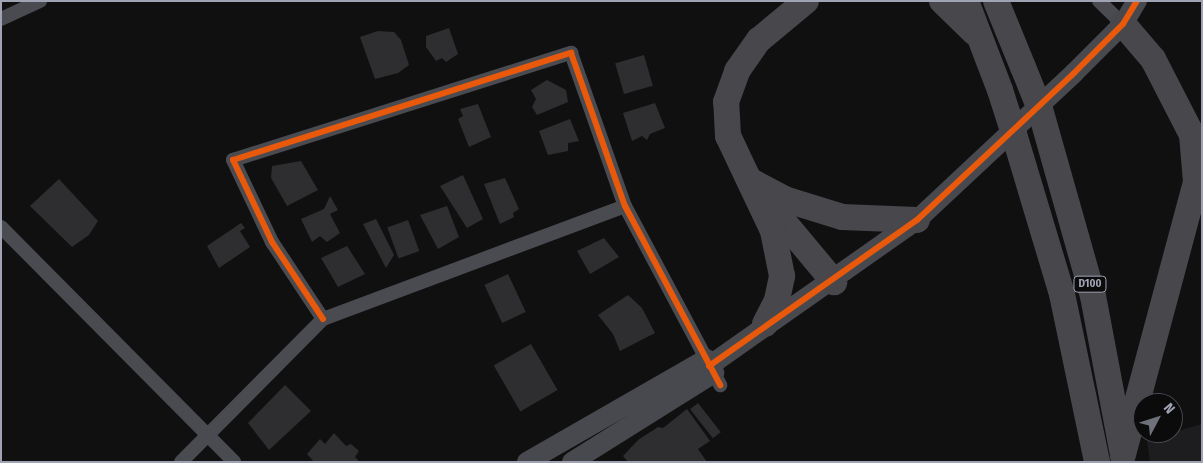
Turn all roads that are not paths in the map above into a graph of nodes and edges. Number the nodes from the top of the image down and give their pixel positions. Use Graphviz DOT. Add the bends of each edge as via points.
graph roads {
  1 [pos="40,1"];
  2 [pos="813,1"];
  3 [pos="942,1"];
  4 [pos="966,1"];
  5 [pos="996,1"];
  6 [pos="1099,1"];
  7 [pos="1137,1"];
  8 [pos="798,9"];
  9 [pos="1,19"];
  10 [pos="1123,24"];
  11 [pos="982,41"];
  12 [pos="749,180"];
  13 [pos="625,206"];
  14 [pos="917,220"];
  15 [pos="1,227"];
  16 [pos="834,282"];
  17 [pos="322,319"];
  18 [pos="765,324"];
  19 [pos="712,371"];
  20 [pos="206,434"];
  21 [pos="1123,458"];
  22 [pos="181,462"];
  23 [pos="234,462"];
  24 [pos="528,462"];
  25 [pos="572,462"];
  26 [pos="1096,462"];
  1 -- 9 [label="street"];
  2 -- 8 [label="highway"];
  3 -- 11 [label="highway"];
  4 -- 11 [label="highway, D100"];
  5 -- 21 [label="highway, D100, bridge" via="1040,109 1093,296"];
  6 -- 10 [label="street"];
  7 -- 10 [label="street"];
  8 -- 12 [label="highway" via="759,40 737,71 726,102 728,136"];
  10 -- 14 [label="street"];
  10 -- 21 [label="highway" via="1152,59 1192,135 1196,182"];
  11 -- 26 [label="highway, D100, bridge" via="1062,294"];
  12 -- 14 [label="highway" via="784,199 842,217"];
  12 -- 16 [label="highway"];
  12 -- 18 [label="highway" via="773,232 782,276 777,300"];
  13 -- 17 [label="street"];
  13 -- 17 [label="street" via="571,53 233,160 272,242"];
  13 -- 19 [label="street"];
  14 -- 16 [label="street"];
  15 -- 20 [label="street"];
  16 -- 18 [label="street"];
  17 -- 20 [label="street"];
  18 -- 19 [label="street"];
  19 -- 24 [label="street"];
  19 -- 25 [label="street"];
  20 -- 22 [label="street"];
  20 -- 23 [label="street"];
}
